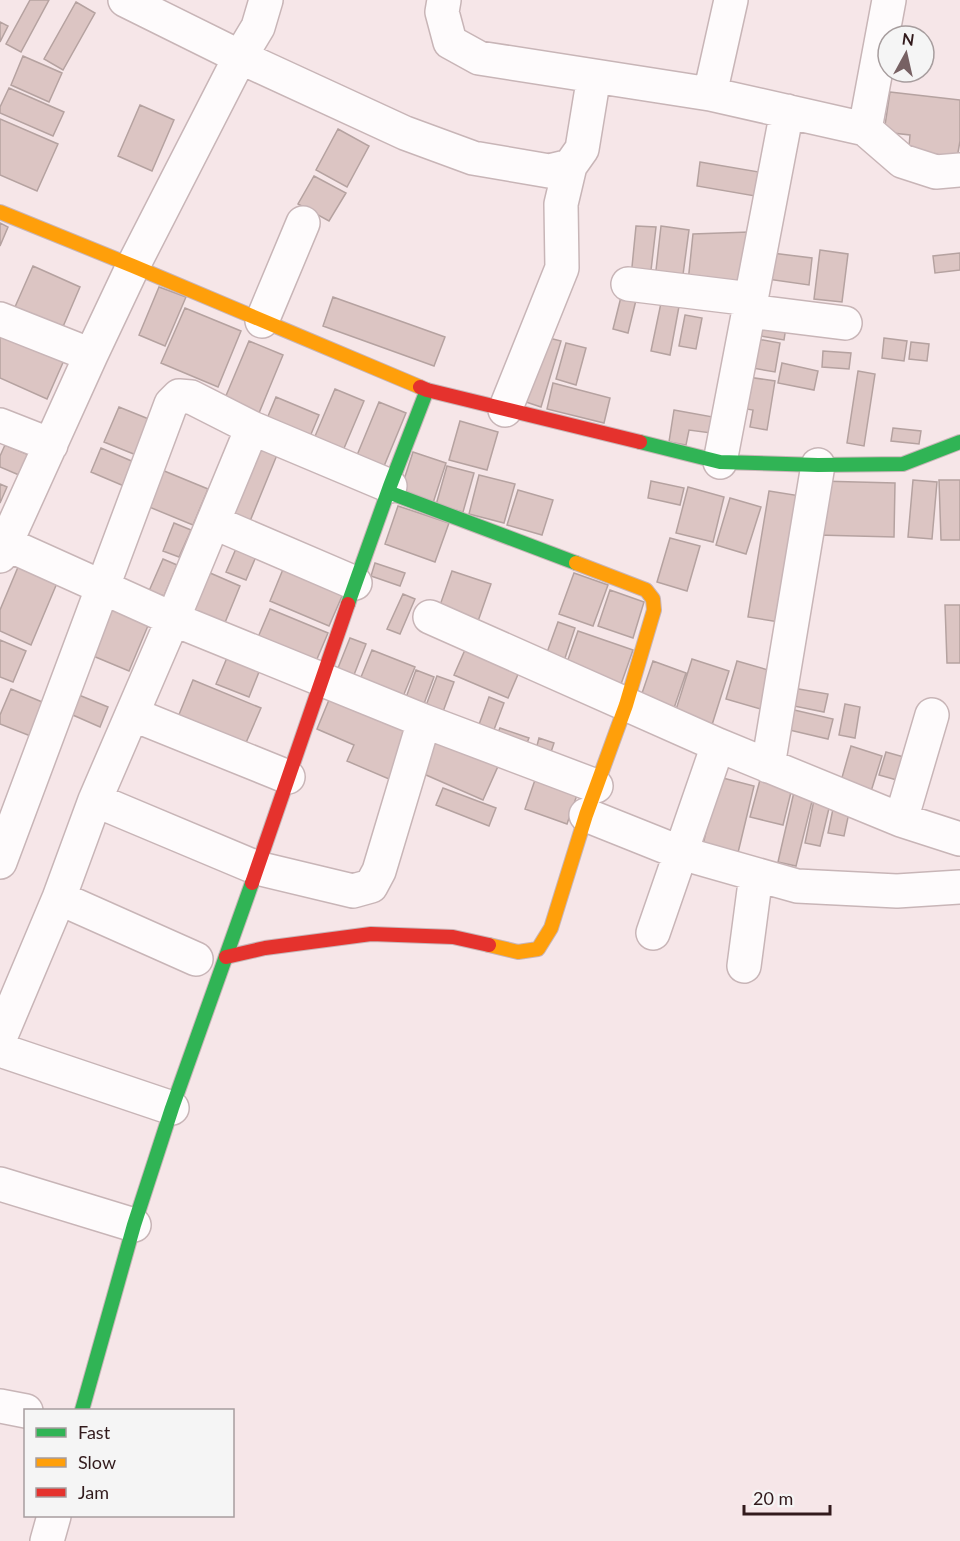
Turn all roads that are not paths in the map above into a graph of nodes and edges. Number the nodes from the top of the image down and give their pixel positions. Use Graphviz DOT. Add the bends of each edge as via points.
graph roads {
  1 [pos="124,0"];
  2 [pos="266,0"];
  3 [pos="444,0"];
  4 [pos="731,0"];
  5 [pos="889,0"];
  6 [pos="240,57"];
  7 [pos="594,76"];
  8 [pos="710,94"];
  9 [pos="787,111"];
  10 [pos="865,129"];
  11 [pos="570,166"];
  12 [pos="960,170"];
  13 [pos="0,212"];
  14 [pos="303,223"];
  15 [pos="133,266"];
  16 [pos="628,284"];
  17 [pos="750,305"];
  18 [pos="0,319"];
  19 [pos="262,321"];
  20 [pos="845,322"];
  21 [pos="91,355"];
  22 [pos="427,390"];
  23 [pos="505,410"];
  24 [pos="0,424"];
  25 [pos="252,428"];
  26 [pos="960,442"];
  27 [pos="51,445"];
  28 [pos="720,462"];
  29 [pos="818,465"];
  30 [pos="389,489"];
  31 [pos="213,522"];
  32 [pos="2,547"];
  33 [pos="355,583"];
  34 [pos="102,587"];
  35 [pos="430,617"];
  36 [pos="173,619"];
  37 [pos="321,679"];
  38 [pos="626,705"];
  39 [pos="132,714"];
  40 [pos="932,715"];
  41 [pos="424,721"];
  42 [pos="718,745"];
  43 [pos="768,766"];
  44 [pos="288,777"];
  45 [pos="95,800"];
  46 [pos="591,801"];
  47 [pos="901,820"];
  48 [pos="960,839"];
  49 [pos="681,853"];
  50 [pos="0,862"];
  51 [pos="257,868"];
  52 [pos="756,875"];
  53 [pos="960,887"];
  54 [pos="59,898"];
  55 [pos="653,933"];
  56 [pos="211,958"];
  57 [pos="744,966"];
  58 [pos="0,1038"];
  59 [pos="0,1050"];
  60 [pos="172,1108"];
  61 [pos="0,1184"];
  62 [pos="134,1225"];
  63 [pos="0,1406"];
  64 [pos="82,1409"];
  65 [pos="24,1411"];
  66 [pos="53,1517"];
  67 [pos="47,1541"];
  1 -- 6 [label="street"];
  2 -- 6 [label="street" via="258,27"];
  3 -- 7 [label="street" via="442,12 450,42 479,58"];
  4 -- 8 [label="street"];
  5 -- 10 [label="street"];
  6 -- 11 [label="street" via="405,133 472,158 549,171"];
  6 -- 15 [label="street"];
  7 -- 8 [label="street"];
  7 -- 11 [label="street" via="582,149"];
  8 -- 9 [label="street"];
  9 -- 10 [label="street"];
  9 -- 17 [label="street"];
  10 -- 12 [label="street" via="902,161 936,172"];
  11 -- 23 [label="street" via="561,204 562,268"];
  13 -- 15 [label="street"];
  14 -- 19 [label="street"];
  15 -- 19 [label="street"];
  15 -- 21 [label="street"];
  16 -- 17 [label="street"];
  17 -- 20 [label="street"];
  17 -- 28 [label="street"];
  18 -- 21 [label="street"];
  19 -- 22 [label="street"];
  21 -- 27 [label="street"];
  22 -- 23 [label="street"];
  22 -- 30 [label="street"];
  23 -- 28 [label="street"];
  24 -- 27 [label="street"];
  25 -- 30 [label="street"];
  25 -- 31 [label="street"];
  25 -- 34 [label="street" via="191,397 179,396 171,404"];
  26 -- 29 [label="street" via="903,464"];
  27 -- 32 [label="street"];
  28 -- 29 [label="street"];
  29 -- 43 [label="street"];
  30 -- 33 [label="street"];
  30 -- 38 [label="street" via="646,590 653,599 654,610"];
  31 -- 33 [label="street"];
  31 -- 36 [label="street"];
  32 -- 34 [label="street"];
  33 -- 37 [label="street"];
  34 -- 36 [label="street"];
  34 -- 50 [label="street"];
  35 -- 38 [label="street"];
  36 -- 37 [label="street"];
  36 -- 39 [label="street"];
  37 -- 41 [label="street"];
  37 -- 44 [label="street"];
  38 -- 42 [label="street"];
  38 -- 46 [label="street"];
  39 -- 44 [label="street"];
  39 -- 45 [label="street"];
  40 -- 47 [label="street"];
  41 -- 46 [label="street"];
  41 -- 51 [label="street" via="379,871 371,886 353,891"];
  42 -- 43 [label="street"];
  42 -- 49 [label="street"];
  43 -- 47 [label="street"];
  44 -- 51 [label="street"];
  45 -- 51 [label="street"];
  45 -- 54 [label="street"];
  46 -- 49 [label="street"];
  46 -- 56 [label="street" via="551,928 538,949 518,952 453,937 371,934"];
  47 -- 48 [label="street"];
  49 -- 52 [label="street"];
  49 -- 55 [label="street"];
  51 -- 56 [label="street"];
  52 -- 53 [label="street" via="797,886 897,891"];
  52 -- 57 [label="street"];
  54 -- 56 [label="street"];
  54 -- 58 [label="street"];
  56 -- 60 [label="street"];
  59 -- 60 [label="street"];
  60 -- 62 [label="street"];
  61 -- 62 [label="street"];
  62 -- 64 [label="street"];
  63 -- 65 [label="street"];
  66 -- 67 [label="street"];
}
